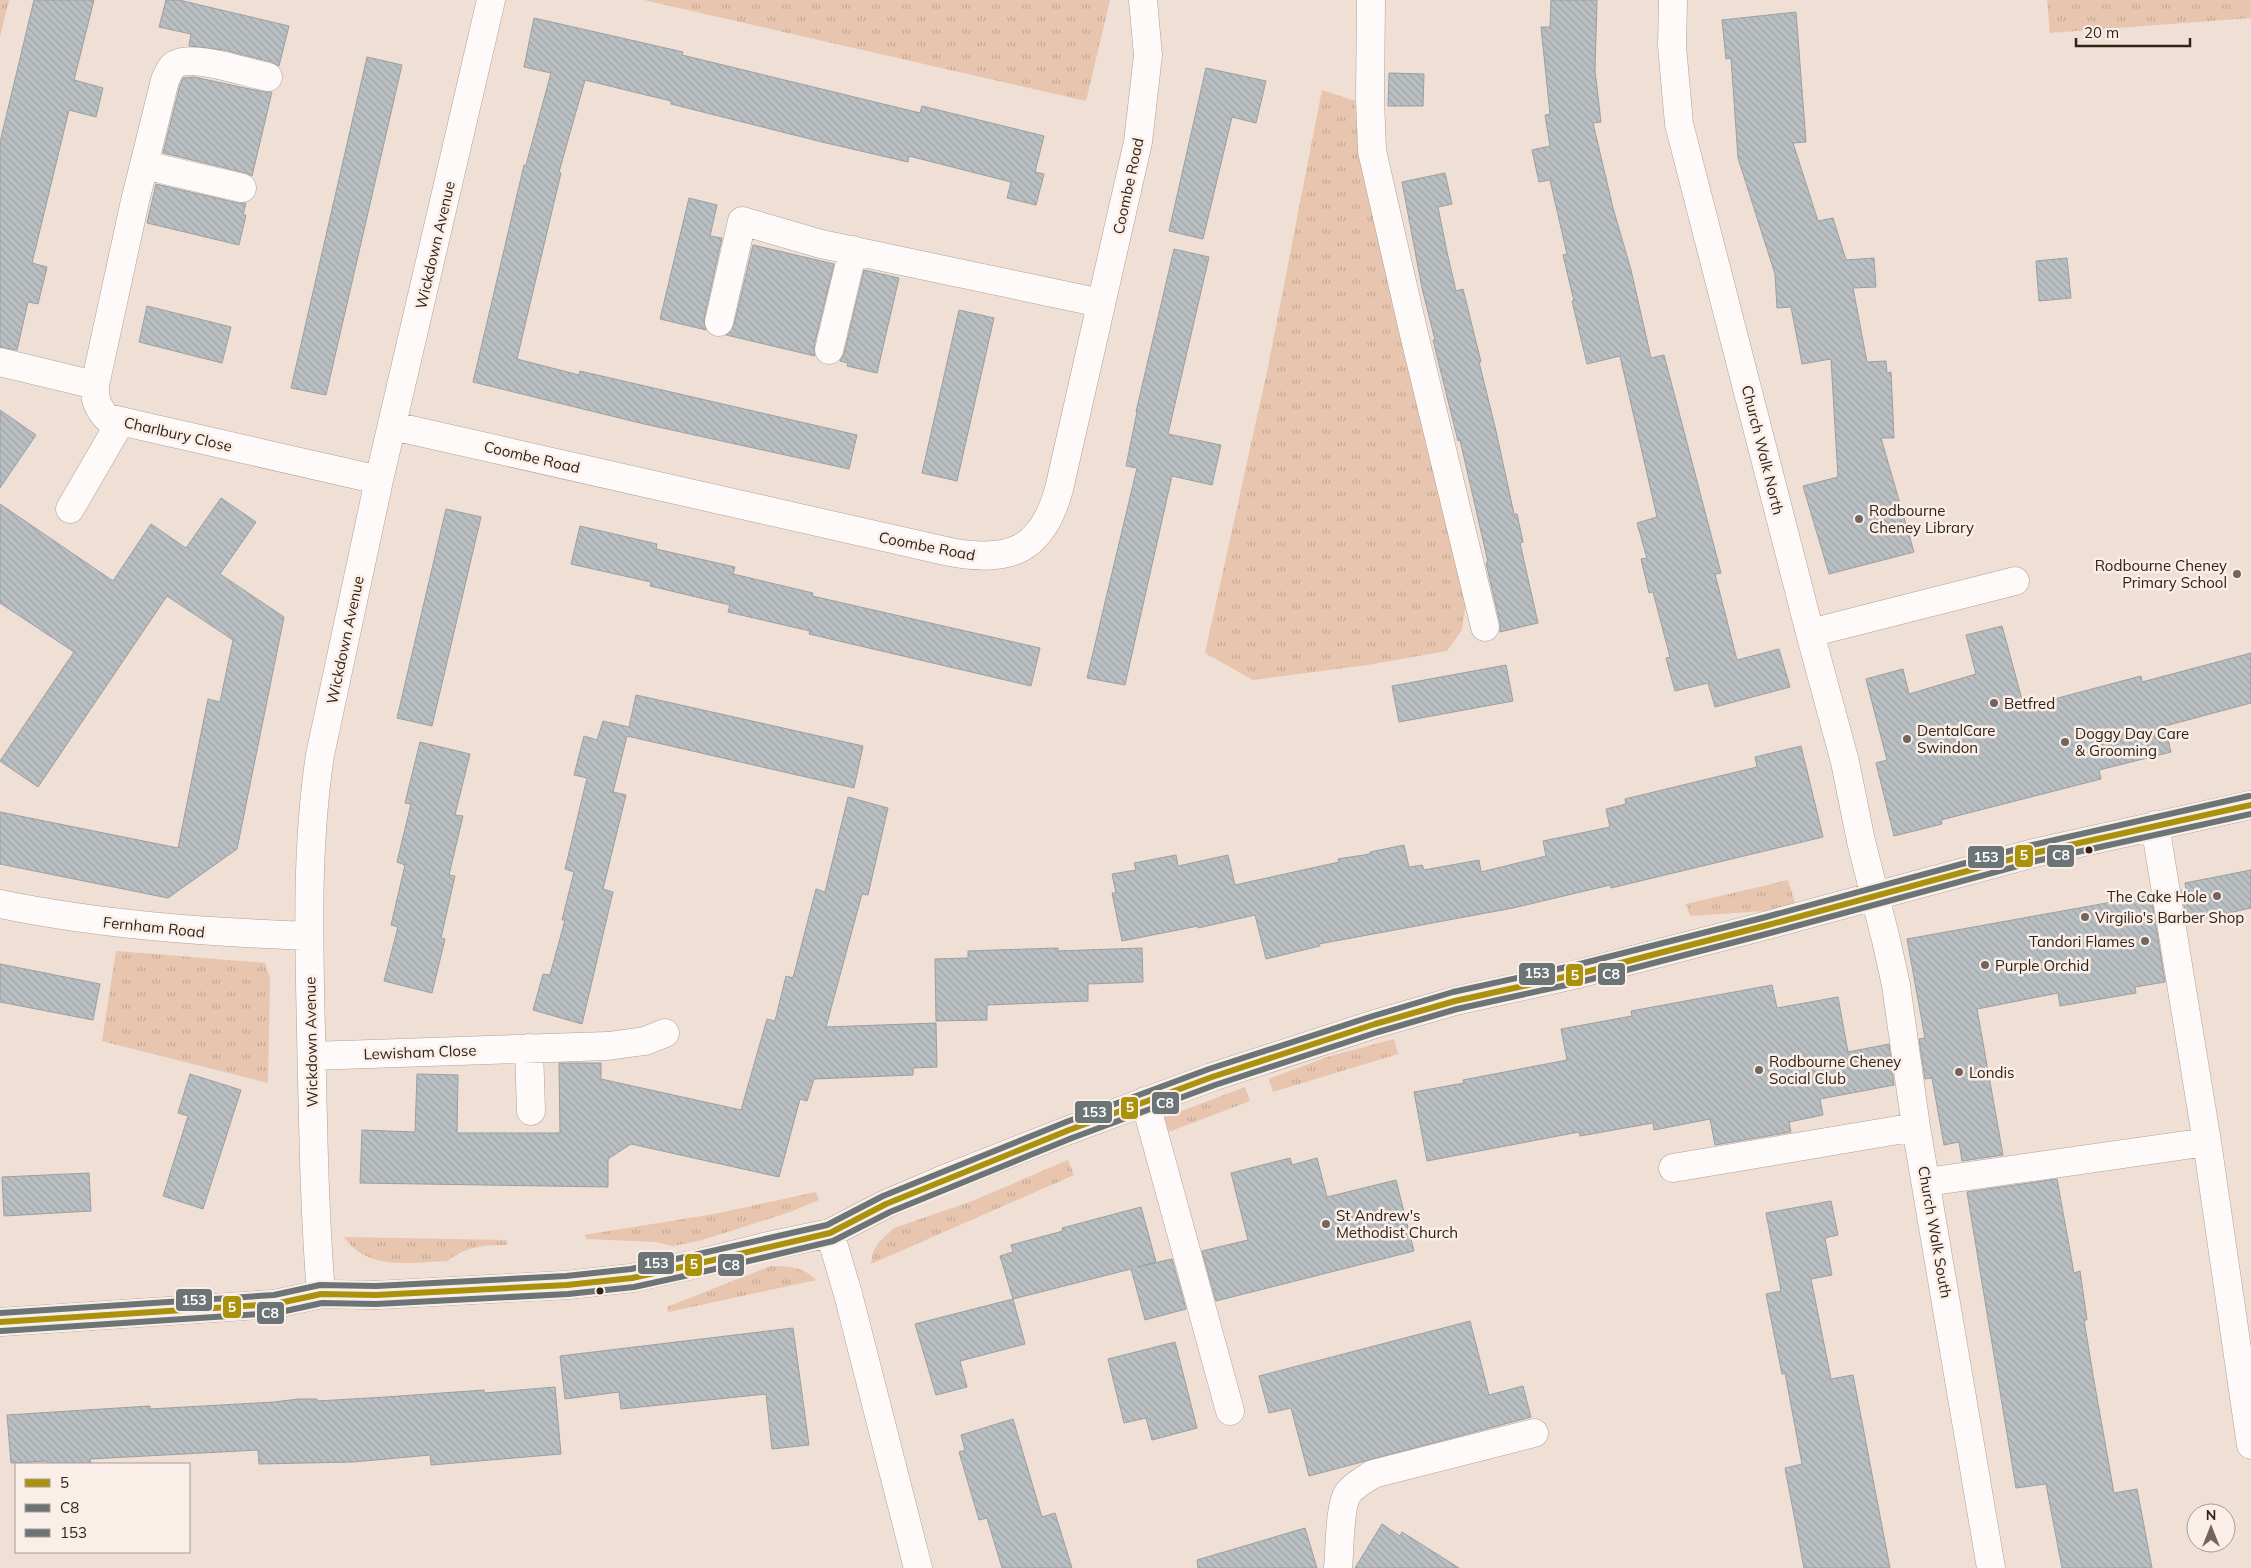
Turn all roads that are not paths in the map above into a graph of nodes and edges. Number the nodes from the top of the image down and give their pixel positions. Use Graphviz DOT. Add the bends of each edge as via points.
graph roads {
  1 [pos="491,0"];
  2 [pos="1143,0"];
  3 [pos="1371,0"];
  4 [pos="1673,0"];
  5 [pos="268,77"];
  6 [pos="144,165"];
  7 [pos="242,188"];
  8 [pos="853,250"];
  9 [pos="1101,303"];
  10 [pos="719,322"];
  11 [pos="829,350"];
  12 [pos="0,362"];
  13 [pos="95,385"];
  14 [pos="121,421"];
  15 [pos="393,426"];
  16 [pos="379,480"];
  17 [pos="70,509"];
  18 [pos="2015,581"];
  19 [pos="1485,627"];
  20 [pos="1810,633"];
  21 [pos="2251,805"];
  22 [pos="2155,825"];
  23 [pos="1875,896"];
  24 [pos="0,904"];
  25 [pos="309,936"];
  26 [pos="665,1033"];
  27 [pos="529,1048"];
  28 [pos="312,1056"];
  29 [pos="1145,1101"];
  30 [pos="531,1111"];
  31 [pos="1916,1127"];
  32 [pos="2207,1142"];
  33 [pos="1673,1168"];
  34 [pos="1927,1182"];
  35 [pos="830,1233"];
  36 [pos="321,1294"];
  37 [pos="0,1322"];
  38 [pos="1230,1411"];
  39 [pos="1534,1433"];
  40 [pos="2251,1445"];
  41 [pos="918,1568"];
  42 [pos="1338,1568"];
  43 [pos="1991,1568"];
  1 -- 15 [label="street, Wickdown Avenue"];
  2 -- 9 [label="street, Coombe Road" via="1148,55 1143,107"];
  3 -- 19 [label="street" via="1372,151"];
  4 -- 20 [label="street, Church Walk North" via="1678,124"];
  5 -- 6 [label="street" via="193,60 176,64 165,80"];
  6 -- 7 [label="street"];
  6 -- 13 [label="street"];
  8 -- 9 [label="street"];
  8 -- 10 [label="street" via="742,221"];
  8 -- 11 [label="street"];
  9 -- 15 [label="street, Coombe Road" via="1055,505 1042,530 1030,543 998,556 979,557 950,552"];
  12 -- 13 [label="street"];
  13 -- 14 [label="street, Charlbury Close" via="94,395 99,409 108,418"];
  14 -- 16 [label="street, Charlbury Close"];
  14 -- 17 [label="street"];
  15 -- 16 [label="street, Wickdown Avenue"];
  16 -- 25 [label="street, Wickdown Avenue" via="320,755 311,841"];
  18 -- 20 [label="street"];
  20 -- 23 [label="street, Church Walk North" via="1845,762"];
  21 -- 22 [label="street"];
  22 -- 23 [label="street" via="2034,853"];
  22 -- 32 [label="street"];
  23 -- 29 [label="street" via="1596,969 1446,1004 1292,1049"];
  23 -- 31 [label="street, Church Walk South" via="1896,985"];
  24 -- 25 [label="street, Fernham Road" via="113,924"];
  25 -- 28 [label="street, Wickdown Avenue"];
  26 -- 27 [label="street, Lewisham Close" via="645,1041 608,1046"];
  27 -- 28 [label="street, Lewisham Close"];
  27 -- 30 [label="street"];
  28 -- 36 [label="street, Wickdown Avenue" via="316,1230"];
  29 -- 35 [label="street" via="942,1180"];
  29 -- 38 [label="street"];
  31 -- 33 [label="street"];
  31 -- 34 [label="street, Church Walk South"];
  32 -- 34 [label="street"];
  32 -- 40 [label="street"];
  34 -- 43 [label="street, Church Walk South"];
  35 -- 36 [label="street" via="632,1278 501,1289 376,1295"];
  35 -- 41 [label="street"];
  36 -- 37 [label="street" via="274,1304"];
  39 -- 42 [label="street" via="1373,1474 1357,1484 1348,1493 1344,1504"];
}
